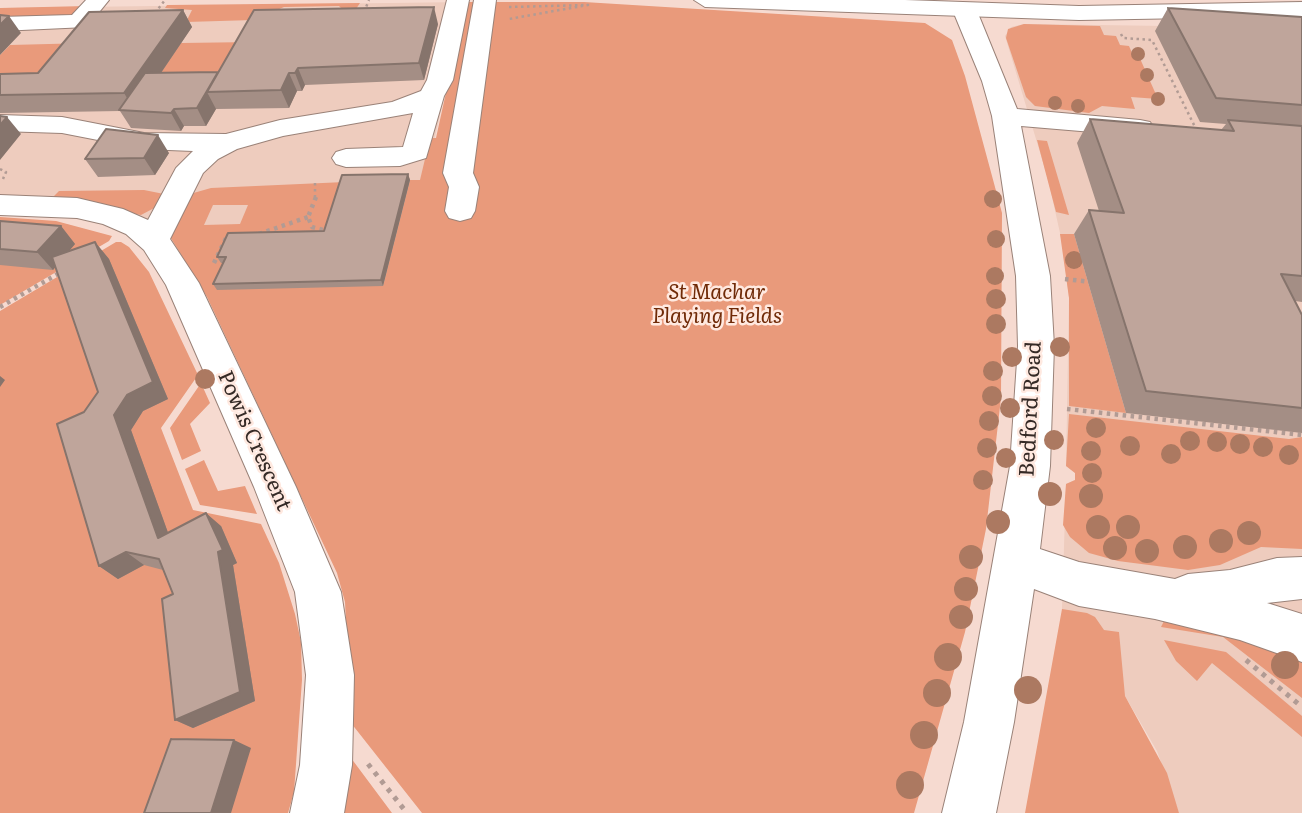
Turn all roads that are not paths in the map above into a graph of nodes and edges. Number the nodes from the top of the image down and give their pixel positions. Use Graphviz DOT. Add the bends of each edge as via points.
graph roads {
  1 [pos="98,0"];
  2 [pos="705,0"];
  3 [pos="1170,0"];
  4 [pos="961,6"];
  5 [pos="463,7"];
  6 [pos="1302,8"];
  7 [pos="79,22"];
  8 [pos="111,22"];
  9 [pos="0,23"];
  10 [pos="431,96"];
  11 [pos="1006,117"];
  12 [pos="0,123"];
  13 [pos="1197,132"];
  14 [pos="227,143"];
  15 [pos="346,158"];
  16 [pos="0,205"];
  17 [pos="460,211"];
  18 [pos="153,240"];
  19 [pos="1016,562"];
  20 [pos="1302,578"];
  21 [pos="1155,597"];
  22 [pos="1302,638"];
  23 [pos="317,813"];
  24 [pos="969,813"];
  1 -- 7 [label="street"];
  2 -- 4 [label="street"];
  3 -- 6 [label="street"];
  4 -- 6 [label="street" via="1079,13"];
  4 -- 11 [label="street, Bedford Road"];
  5 -- 10 [label="street"];
  5 -- 17 [label="street" via="458,173 464,187"];
  7 -- 8 [label="street"];
  7 -- 9 [label="street"];
  10 -- 14 [label="street" via="398,109 280,128"];
  10 -- 15 [label="street" via="416,152 400,157"];
  11 -- 13 [label="street"];
  11 -- 19 [label="street, Bedford Road" via="1033,276 1035,406"];
  12 -- 14 [label="street" via="62,125 144,141"];
  14 -- 18 [label="street" via="191,168"];
  16 -- 18 [label="street, Powis Crescent" via="77,208 125,221"];
  18 -- 23 [label="street, Powis Crescent" via="182,283 318,592 330,675 326,765"];
  19 -- 21 [label="street" via="1079,584"];
  19 -- 24 [label="street, Bedford Road"];
  20 -- 21 [label="street" via="1277,579 1230,592"];
  21 -- 22 [label="street" via="1240,617"];
}
